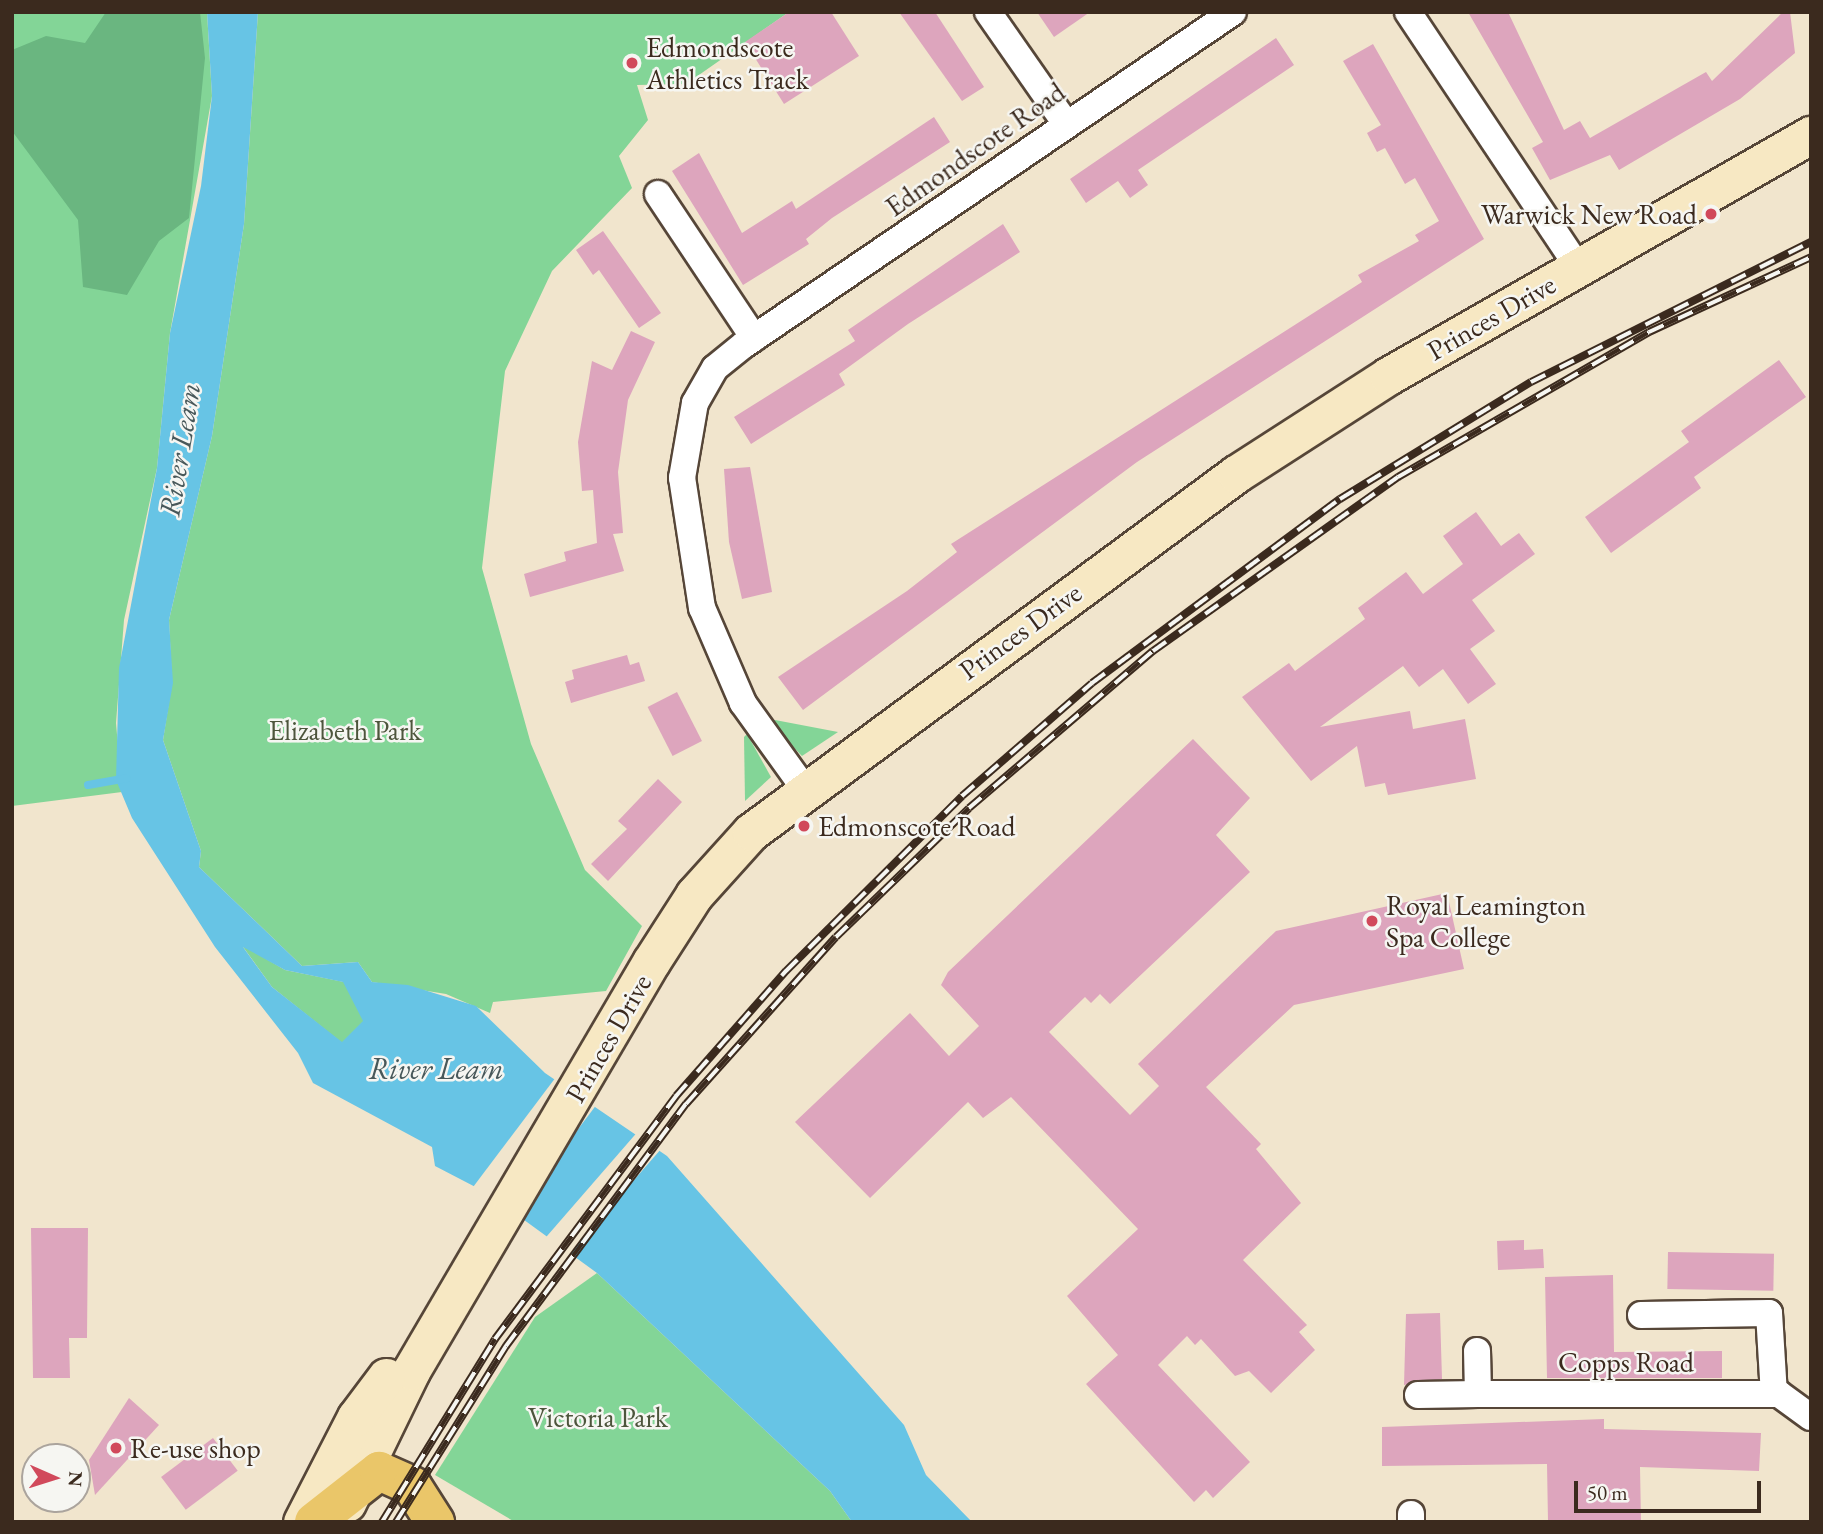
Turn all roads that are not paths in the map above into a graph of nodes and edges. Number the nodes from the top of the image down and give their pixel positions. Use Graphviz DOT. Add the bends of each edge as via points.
graph roads {
  1 [pos="988,12"];
  2 [pos="1233,12"];
  3 [pos="1408,12"];
  4 [pos="1066,124"];
  5 [pos="1811,135"];
  6 [pos="658,194"];
  7 [pos="1578,267"];
  8 [pos="754,338"];
  9 [pos="804,788"];
  10 [pos="1641,1315"];
  11 [pos="431,1336"];
  12 [pos="1477,1351"];
  13 [pos="1478,1394"];
  14 [pos="1774,1394"];
  15 [pos="1418,1395"];
  16 [pos="1811,1417"];
  17 [pos="365,1474"];
  18 [pos="302,1522"];
  19 [pos="314,1522"];
  20 [pos="338,1522"];
  21 [pos="435,1522"];
  1 -- 4 [label="street"];
  2 -- 4 [label="street, Edmondscote Road"];
  3 -- 7 [label="street"];
  4 -- 8 [label="street, Edmondscote Road"];
  5 -- 7 [label="street, Princes Drive"];
  6 -- 8 [label="street"];
  7 -- 9 [label="street, Princes Drive" via="1236,474"];
  8 -- 9 [label="street, Edmondscote Road" via="715,368 695,402 682,451 685,517 716,648 763,736"];
  9 -- 11 [label="street, Princes Drive" via="751,832 694,895"];
  10 -- 14 [label="street, Copps Road" via="1769,1313"];
  11 -- 17 [label="street, Princes Drive"];
  11 -- 18 [label="street, Princes Drive" via="383,1381 356,1417"];
  12 -- 13 [label="street"];
  13 -- 14 [label="street, Copps Road"];
  13 -- 15 [label="street, Copps Road"];
  14 -- 16 [label="street, Copps Road" via="1795,1400"];
  17 -- 19 [label="highway, Princes Drive"];
  17 -- 20 [label="street, Princes Drive"];
  17 -- 21 [label="highway" via="412,1486"];
}
